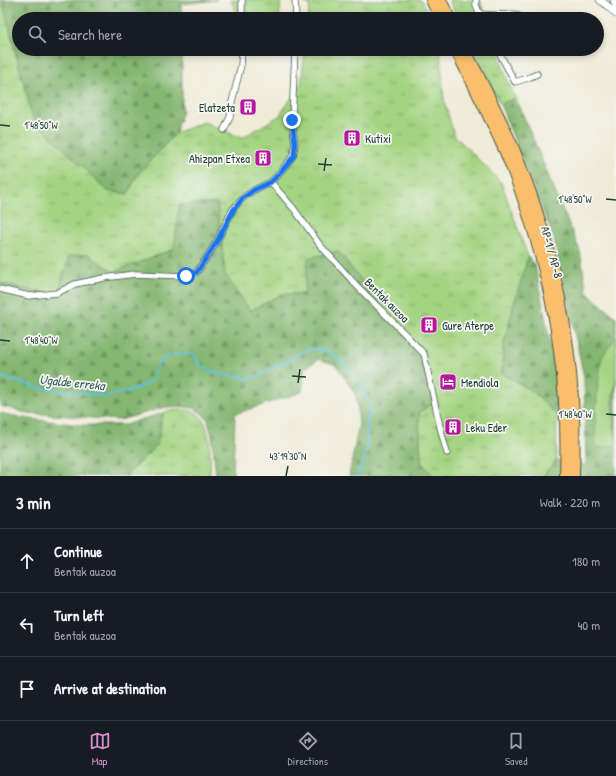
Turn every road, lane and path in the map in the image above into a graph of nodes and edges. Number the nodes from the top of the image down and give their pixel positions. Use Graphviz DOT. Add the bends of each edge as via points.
graph roads {
  1 [pos="242,0"];
  2 [pos="295,0"];
  3 [pos="431,0"];
  4 [pos="441,0"];
  5 [pos="476,0"];
  6 [pos="600,0"];
  7 [pos="613,0"];
  8 [pos="616,7"];
  9 [pos="242,12"];
  10 [pos="296,12"];
  11 [pos="437,12"];
  12 [pos="447,12"];
  13 [pos="479,12"];
  14 [pos="616,14"];
  15 [pos="242,56"];
  16 [pos="295,56"];
  17 [pos="458,56"];
  18 [pos="469,56"];
  19 [pos="501,56"];
  20 [pos="537,74"];
  21 [pos="224,130"];
  22 [pos="271,182"];
  23 [pos="0,289"];
  24 [pos="447,453"];
  25 [pos="564,476"];
  26 [pos="574,476"];
  1 -- 9 [label="street"];
  2 -- 10 [label="street"];
  3 -- 11 [label="highway"];
  4 -- 12 [label="highway"];
  5 -- 13 [label="street"];
  6 -- 14 [label="street"];
  7 -- 8 [label="street"];
  15 -- 21 [label="street" via="230,117"];
  16 -- 22 [label="street" via="292,120 294,156"];
  17 -- 25 [label="highway, AP-1 / AP-8" via="510,164 542,261 560,363 564,414"];
  18 -- 26 [label="highway, AP-1 / AP-8" via="518,160 537,209 551,259 562,310 570,368 574,414"];
  19 -- 20 [label="street" via="515,82"];
  22 -- 23 [label="street" via="243,198 197,272 186,276 135,274 104,278 75,284 57,293 29,296"];
  22 -- 24 [label="street, Bentak auzoa" via="356,286 424,354"];
}
